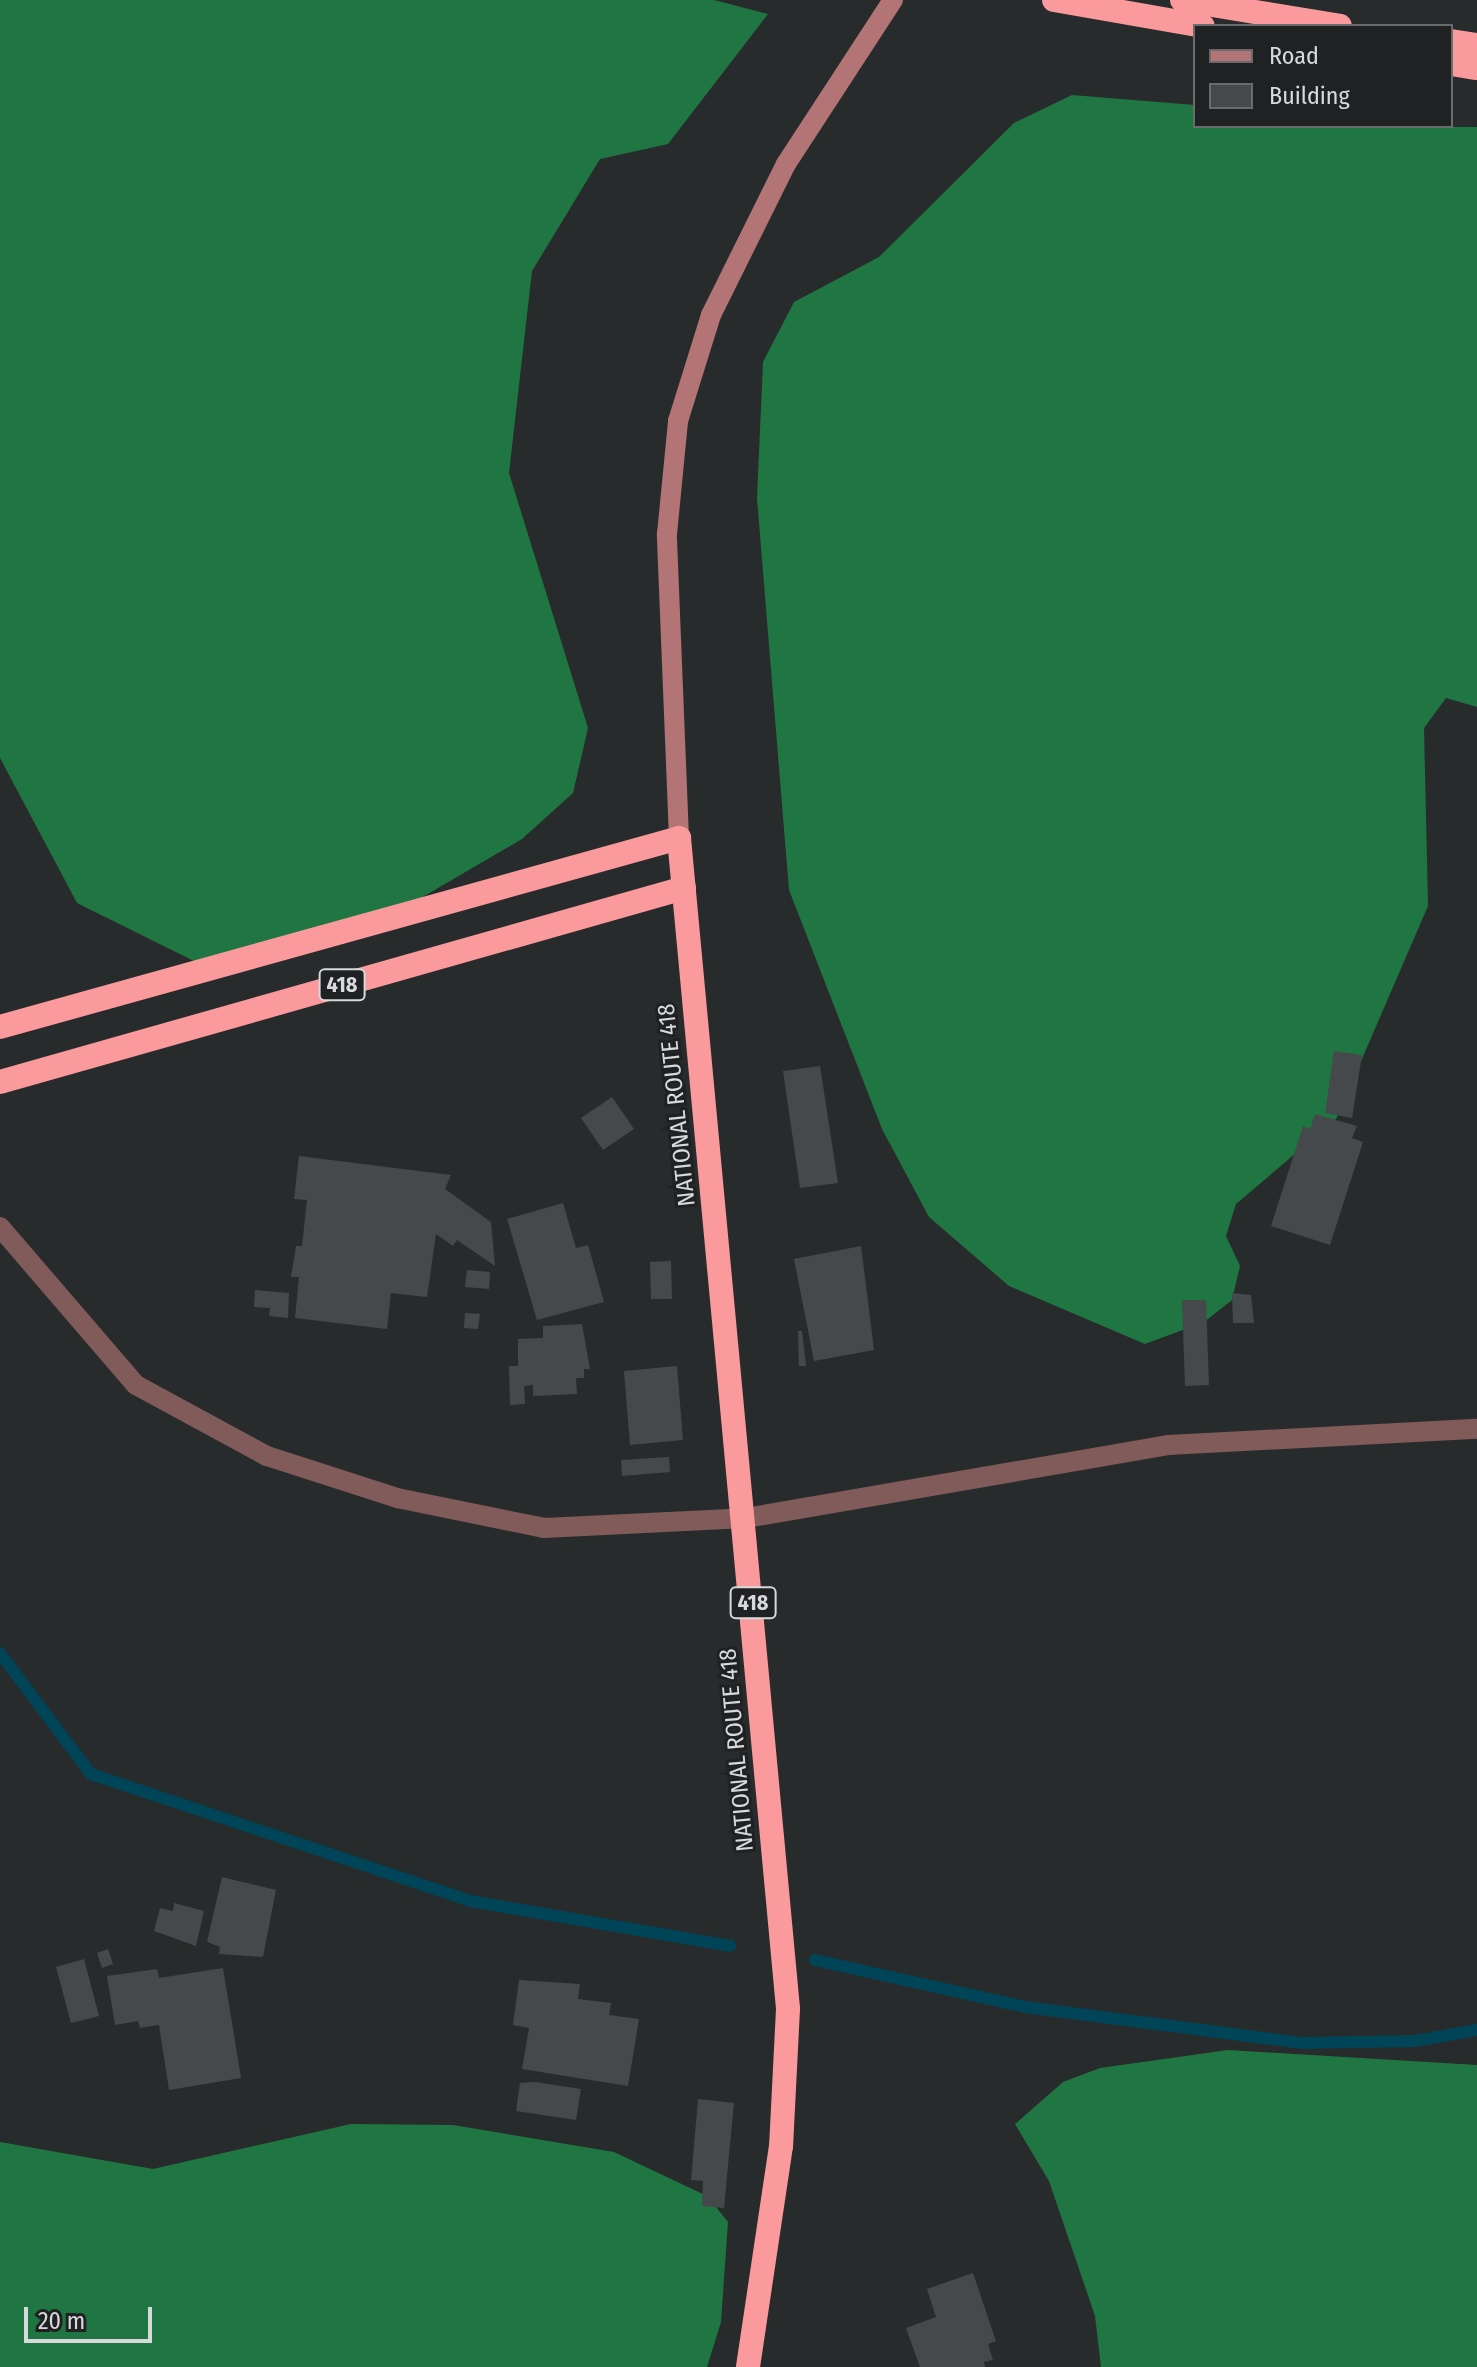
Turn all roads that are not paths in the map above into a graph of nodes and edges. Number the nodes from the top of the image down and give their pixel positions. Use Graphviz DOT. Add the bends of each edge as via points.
graph roads {
  1 [pos="893,0"];
  2 [pos="1054,0"];
  3 [pos="1182,0"];
  4 [pos="1193,24"];
  5 [pos="1328,24"];
  6 [pos="1453,41"];
  7 [pos="1477,45"];
  8 [pos="1453,64"];
  9 [pos="1477,68"];
  10 [pos="679,838"];
  11 [pos="684,888"];
  12 [pos="0,1027"];
  13 [pos="0,1082"];
  14 [pos="0,1227"];
  15 [pos="1477,1429"];
  16 [pos="746,1518"];
  17 [pos="748,2367"];
  1 -- 10 [label="street" via="779,178 711,315 678,421 667,534"];
  2 -- 4 [label="highway"];
  3 -- 5 [label="highway"];
  6 -- 7 [label="highway"];
  8 -- 9 [label="highway"];
  10 -- 11 [label="highway, NATIONAL ROUTE 418 / 418"];
  10 -- 12 [label="highway, 418"];
  11 -- 13 [label="highway, 418"];
  11 -- 16 [label="highway, NATIONAL ROUTE 418 / 418"];
  14 -- 16 [label="street" via="136,1385 267,1456 397,1498 544,1528"];
  15 -- 16 [label="street" via="1168,1445"];
  16 -- 17 [label="highway, NATIONAL ROUTE 418 / 418" via="788,2009 781,2146"];
}
